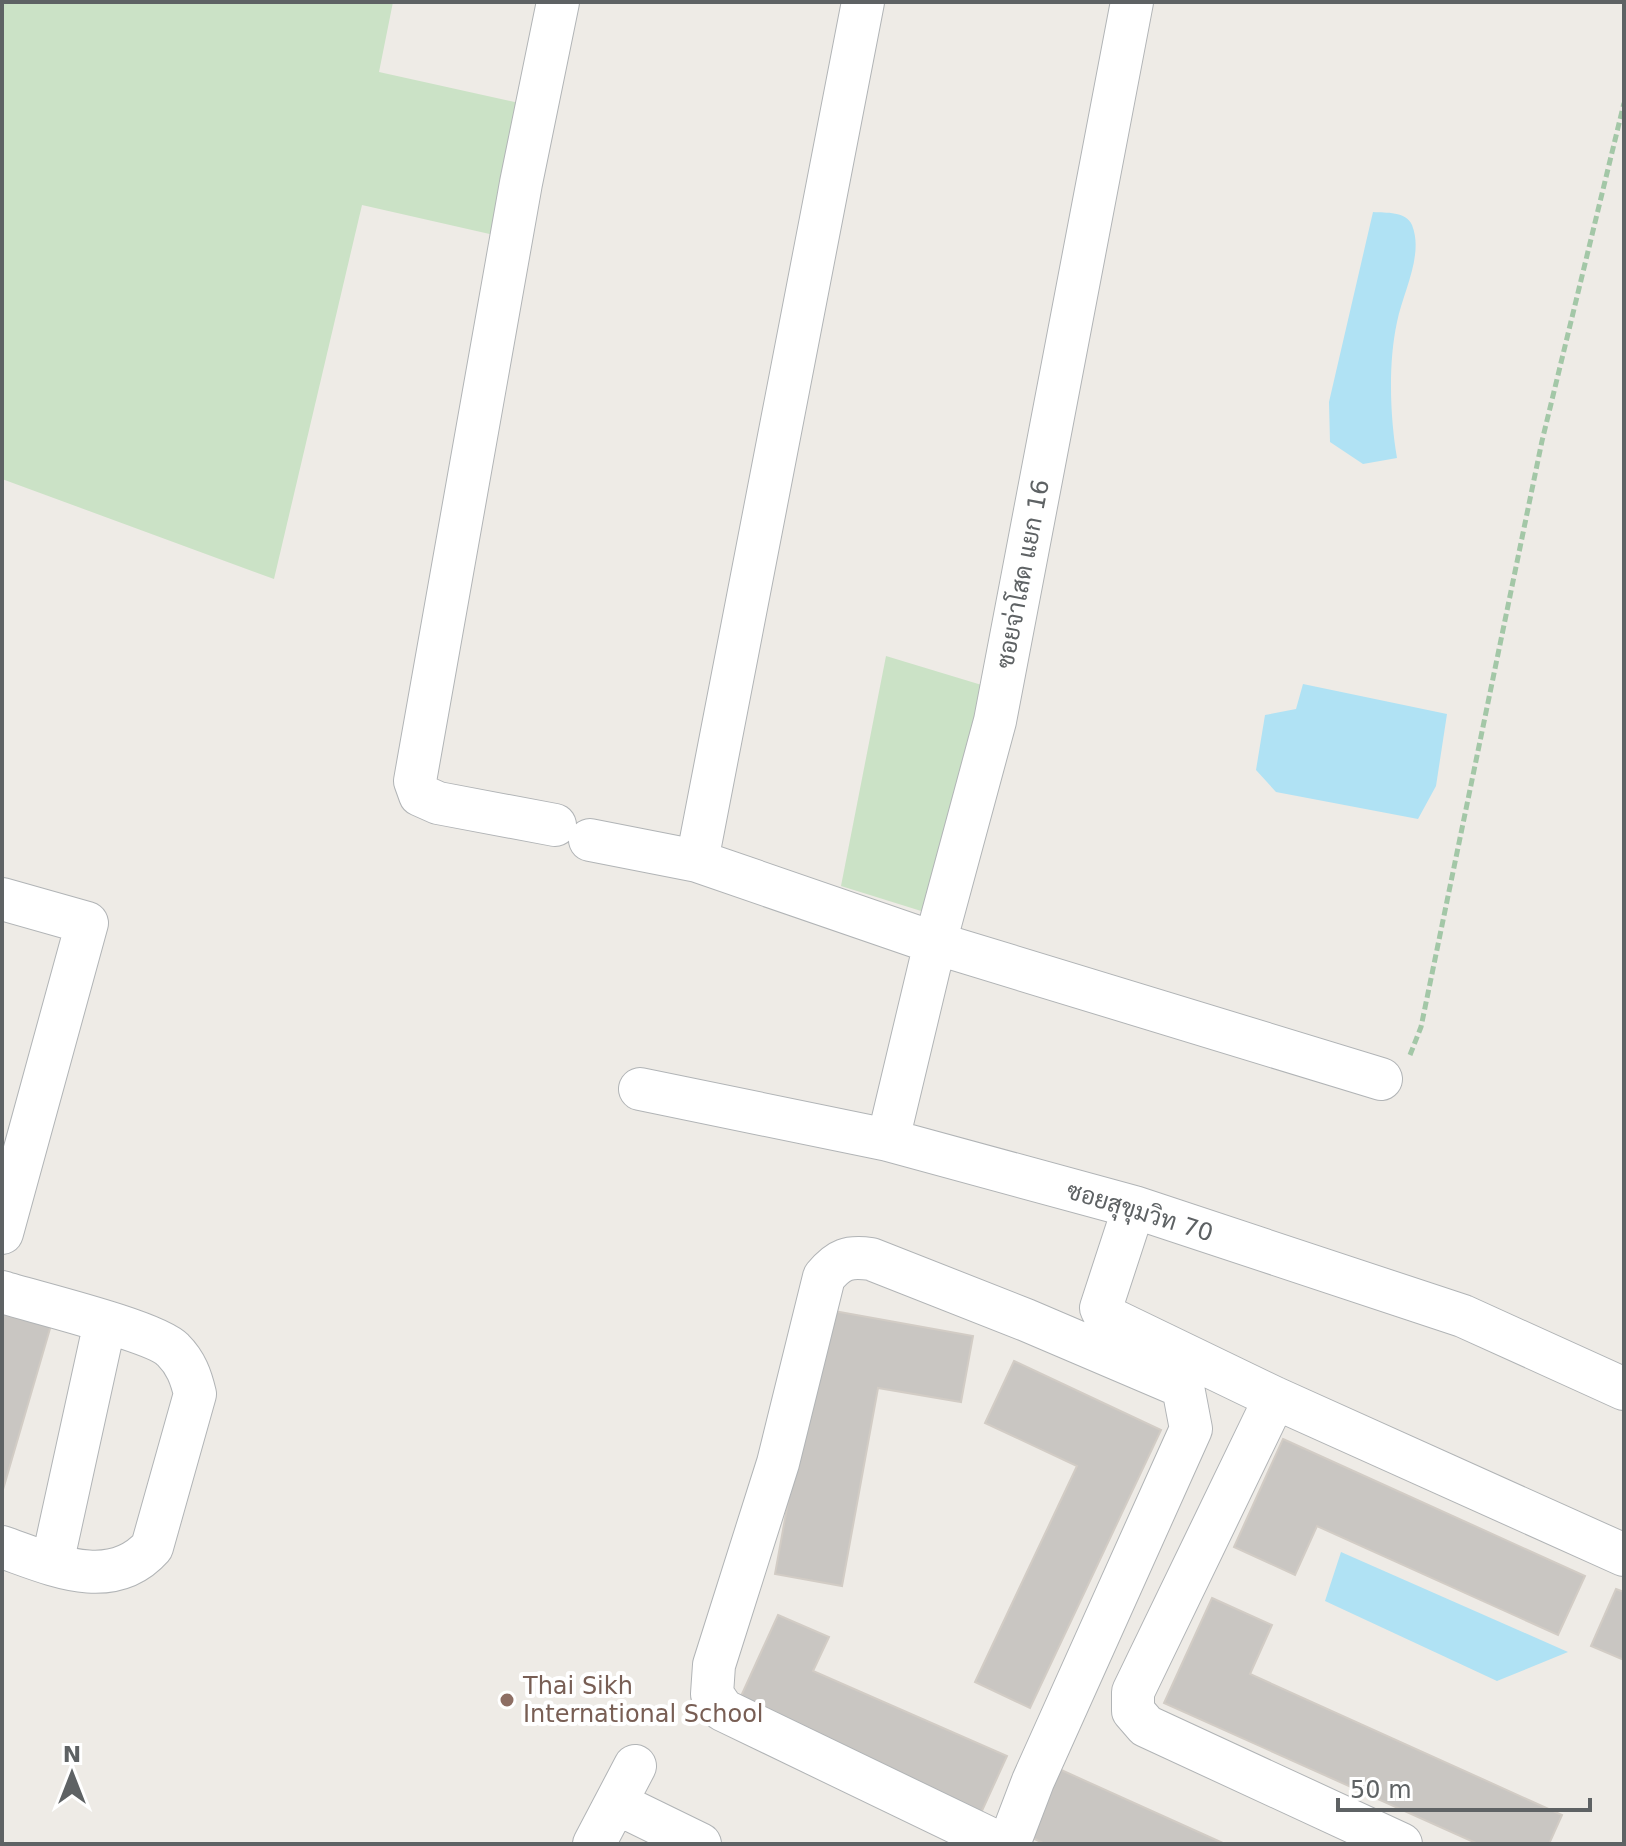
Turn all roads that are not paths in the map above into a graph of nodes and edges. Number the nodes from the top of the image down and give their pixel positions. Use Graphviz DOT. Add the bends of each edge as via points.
graph roads {
  1 [pos="558,2"];
  2 [pos="863,2"];
  3 [pos="1132,2"];
  4 [pos="697,861"];
  5 [pos="2,899"];
  6 [pos="935,943"];
  7 [pos="1381,1079"];
  8 [pos="640,1089"];
  9 [pos="888,1140"];
  10 [pos="1134,1207"];
  11 [pos="2,1233"];
  12 [pos="2,1292"];
  13 [pos="105,1322"];
  14 [pos="1624,1389"];
  15 [pos="1275,1398"];
  16 [pos="2,1547"];
  17 [pos="1624,1555"];
  18 [pos="52,1564"];
  19 [pos="635,1766"];
  20 [pos="616,1803"];
  21 [pos="594,1844"];
  22 [pos="700,1844"];
  23 [pos="1001,1844"];
  24 [pos="1009,1844"];
  25 [pos="1401,1844"];
  1 -- 4 [label="street" via="415,781 420,795 438,803"];
  2 -- 4 [label="street"];
  3 -- 6 [label="street, ซอยจ่าโสด แยก 16" via="995,721"];
  4 -- 6 [label="street"];
  5 -- 11 [label="street" via="87,923"];
  6 -- 7 [label="street"];
  6 -- 9 [label="street, ซอยจ่าโสด แยก 16"];
  8 -- 9 [label="street, ซอยสุขุมวิท 70"];
  9 -- 10 [label="street, ซอยสุขุมวิท 70"];
  10 -- 14 [label="street, ซอยสุขุมวิท 70" via="1463,1316"];
  10 -- 15 [label="street" via="1102,1313"];
  12 -- 13 [label="street"];
  13 -- 18 [label="street"];
  13 -- 18 [label="street" via="171,1347 189,1370 195,1394 189,1424 152,1547 139,1561 110,1573"];
  15 -- 17 [label="street"];
  15 -- 25 [label="street" via="1133,1692 1133,1711 1146,1726"];
  16 -- 18 [label="street"];
  19 -- 20 [label="street"];
  20 -- 21 [label="street"];
  20 -- 22 [label="street"];
  23 -- 24 [label="street" via="723,1710 712,1694 714,1665 778,1463 824,1277 849,1256 871,1259 1183,1387 1190,1409 1191,1429"];
}
